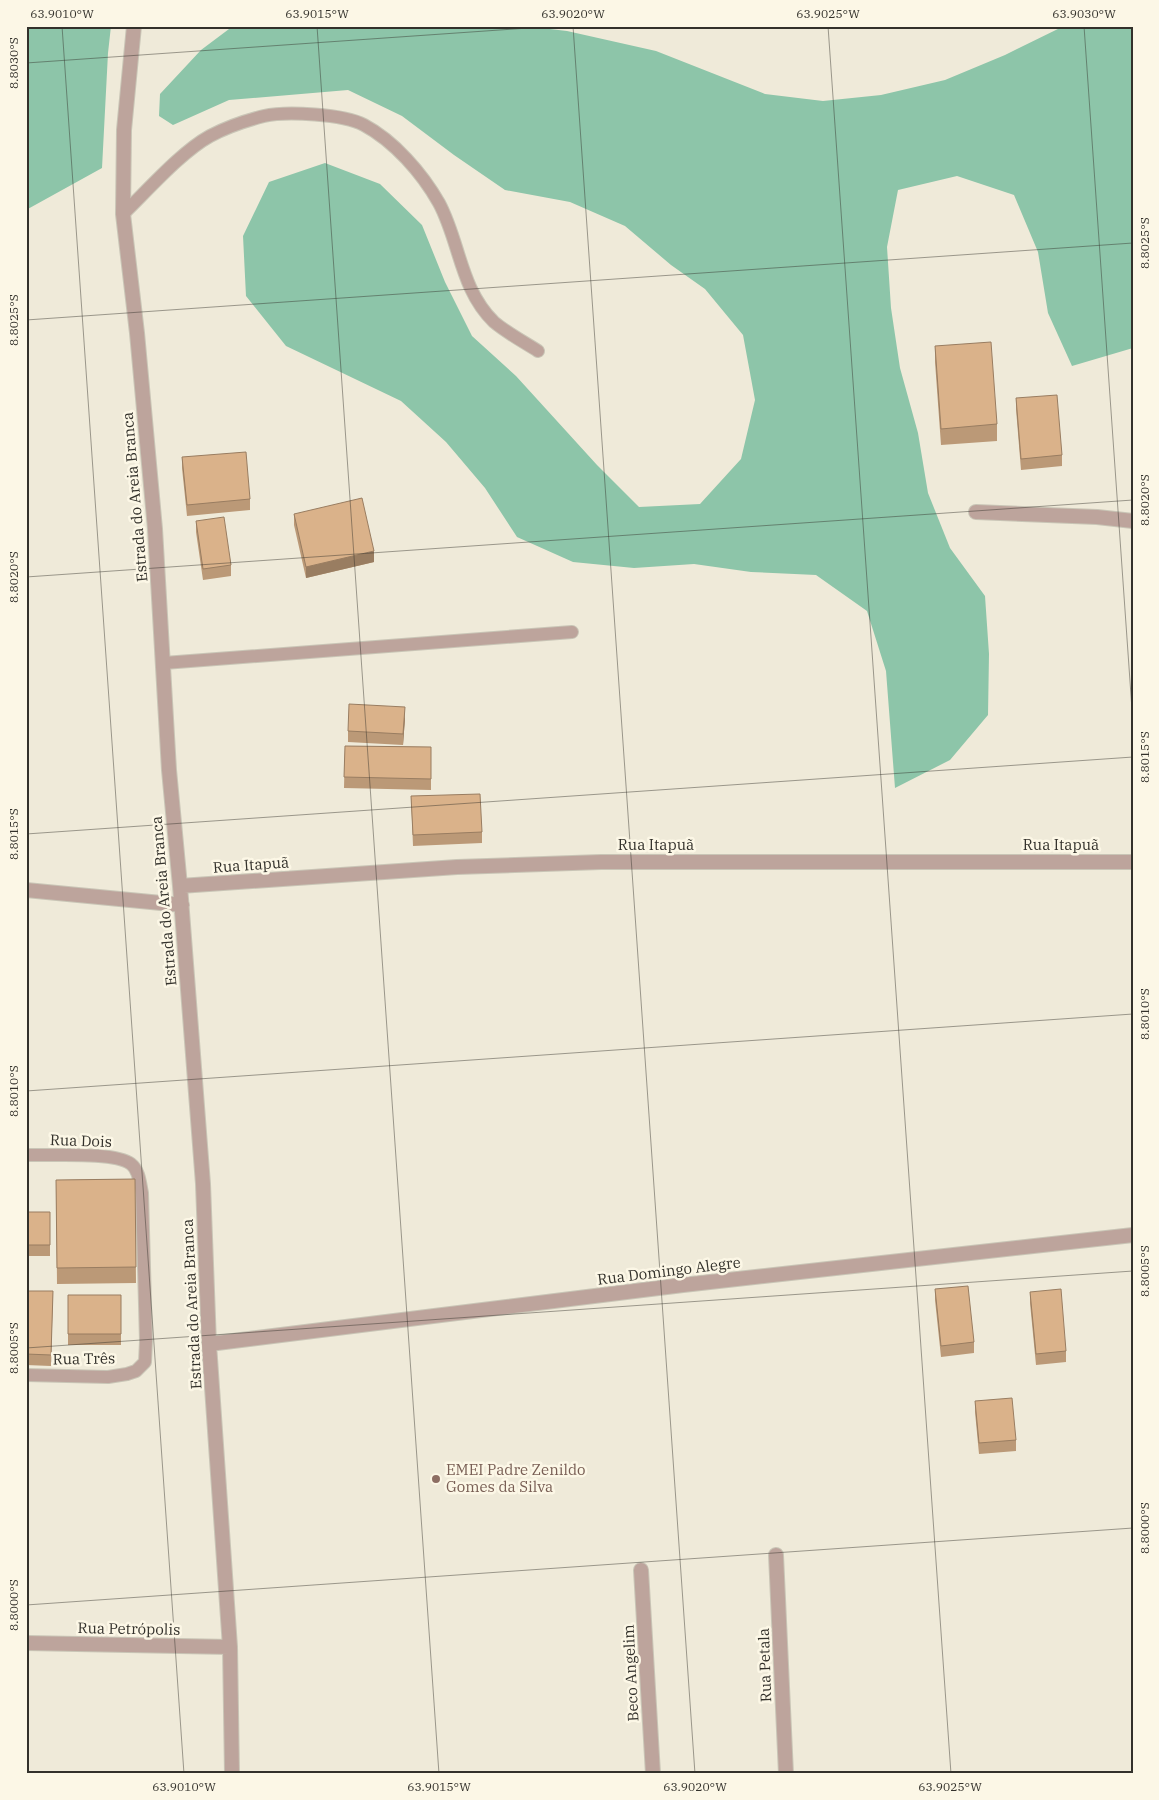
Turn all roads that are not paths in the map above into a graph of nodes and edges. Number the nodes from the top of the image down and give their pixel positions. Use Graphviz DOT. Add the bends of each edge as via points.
graph roads {
  1 [pos="134,26"];
  2 [pos="123,214"];
  3 [pos="538,351"];
  4 [pos="976,512"];
  5 [pos="1133,521"];
  6 [pos="572,632"];
  7 [pos="164,663"];
  8 [pos="1133,862"];
  9 [pos="180,886"];
  10 [pos="26,890"];
  11 [pos="182,905"];
  12 [pos="26,1156"];
  13 [pos="1133,1235"];
  14 [pos="209,1344"];
  15 [pos="140,1366"];
  16 [pos="26,1375"];
  17 [pos="776,1555"];
  18 [pos="641,1570"];
  19 [pos="26,1643"];
  20 [pos="230,1648"];
  21 [pos="232,1774"];
  22 [pos="653,1774"];
  23 [pos="786,1774"];
  1 -- 2 [label="street, Estrada do Areia Branca" via="124,130"];
  2 -- 3 [label="lane" via="189,150 211,136 265,116 345,117 364,125 398,150 417,171 439,204 464,277 478,301 495,322"];
  2 -- 7 [label="street, Estrada do Areia Branca" via="156,529"];
  4 -- 5 [label="street"];
  6 -- 7 [label="lane"];
  7 -- 9 [label="street, Estrada do Areia Branca" via="169,770"];
  8 -- 9 [label="street, Rua Itapuã" via="600,862 457,867"];
  9 -- 11 [label="street, Estrada do Areia Branca"];
  10 -- 11 [label="street"];
  11 -- 14 [label="street, Estrada do Areia Branca" via="203,1184"];
  12 -- 15 [label="lane, Rua Dois" via="104,1156 132,1164 139,1178 142,1202 146,1341 145,1362"];
  13 -- 14 [label="street, Rua Domingo Alegre" via="683,1285"];
  14 -- 20 [label="street, Estrada do Areia Branca"];
  15 -- 16 [label="lane, Rua Três" via="136,1371 108,1377"];
  17 -- 23 [label="street, Rua Petala"];
  18 -- 22 [label="street, Beco Angelim"];
  19 -- 20 [label="street, Rua Petrópolis"];
  20 -- 21 [label="street, Estrada do Areia Branca"];
}
